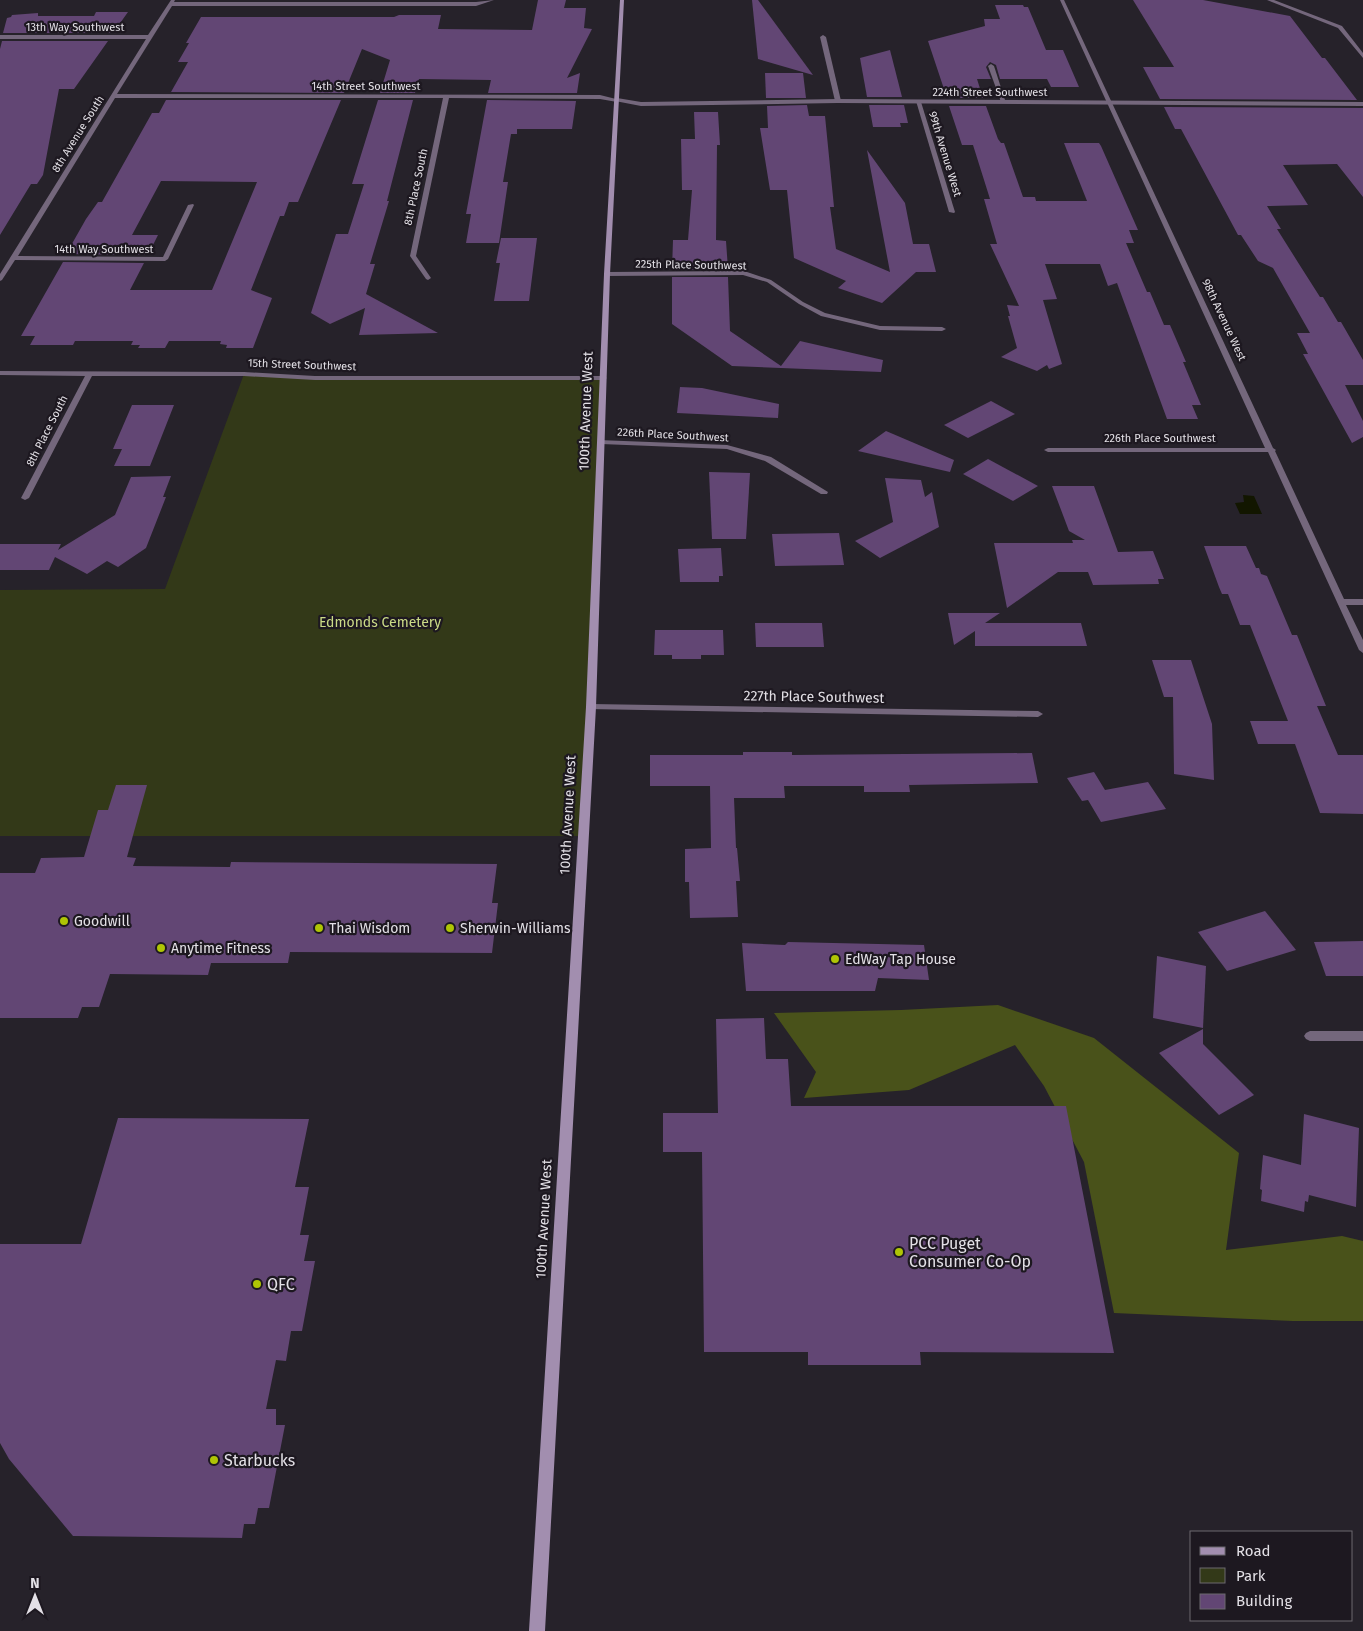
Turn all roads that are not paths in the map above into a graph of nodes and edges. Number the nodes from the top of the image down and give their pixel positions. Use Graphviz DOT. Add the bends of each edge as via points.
graph roads {
  1 [pos="492,0"];
  2 [pos="622,0"];
  3 [pos="1062,0"];
  4 [pos="1270,0"];
  5 [pos="172,2"];
  6 [pos="373,2"];
  7 [pos="0,37"];
  8 [pos="151,37"];
  9 [pos="823,37"];
  10 [pos="1363,56"];
  11 [pos="991,66"];
  12 [pos="114,96"];
  13 [pos="446,96"];
  14 [pos="617,100"];
  15 [pos="838,101"];
  16 [pos="918,102"];
  17 [pos="1004,102"];
  18 [pos="1110,103"];
  19 [pos="1363,104"];
  20 [pos="191,205"];
  21 [pos="952,212"];
  22 [pos="13,258"];
  23 [pos="608,274"];
  24 [pos="428,278"];
  25 [pos="0,279"];
  26 [pos="942,329"];
  27 [pos="0,373"];
  28 [pos="89,374"];
  29 [pos="603,378"];
  30 [pos="601,442"];
  31 [pos="1048,450"];
  32 [pos="1272,450"];
  33 [pos="824,492"];
  34 [pos="25,498"];
  35 [pos="1341,602"];
  36 [pos="1363,602"];
  37 [pos="1363,650"];
  38 [pos="590,707"];
  39 [pos="1038,714"];
  40 [pos="1310,1036"];
  41 [pos="1363,1036"];
  42 [pos="537,1631"];
  1 -- 6 [label="street" via="476,4"];
  2 -- 14 [label="main road, 100th Avenue West"];
  3 -- 18 [label="street, 98th Avenue West"];
  4 -- 10 [label="street" via="1340,27"];
  5 -- 6 [label="street"];
  5 -- 8 [label="street, 8th Avenue South"];
  7 -- 8 [label="street, 13th Way Southwest"];
  8 -- 12 [label="street, 8th Avenue South"];
  9 -- 15 [label="street"];
  11 -- 17 [label="street"];
  12 -- 13 [label="street, 14th Street Southwest"];
  12 -- 22 [label="street, 8th Avenue South"];
  13 -- 14 [label="street, 14th Street Southwest" via="600,96"];
  13 -- 24 [label="street, 8th Place South" via="413,256"];
  14 -- 15 [label="street, 224th Street Southwest" via="641,104"];
  14 -- 23 [label="main road, 100th Avenue West"];
  15 -- 16 [label="street, 224th Street Southwest"];
  16 -- 17 [label="street, 224th Street Southwest"];
  16 -- 21 [label="street, 99th Avenue West"];
  17 -- 18 [label="street, 224th Street Southwest"];
  18 -- 19 [label="street, 224th Street Southwest"];
  18 -- 32 [label="street, 98th Avenue West"];
  20 -- 22 [label="street, 14th Way Southwest" via="165,259"];
  22 -- 25 [label="street, 8th Avenue South"];
  23 -- 26 [label="street, 225th Place Southwest" via="744,273 770,281 801,303 832,317 880,328"];
  23 -- 29 [label="main road, 100th Avenue West"];
  27 -- 28 [label="street, 15th Street Southwest"];
  28 -- 29 [label="street, 15th Street Southwest"];
  28 -- 34 [label="street, 8th Place South"];
  29 -- 30 [label="main road, 100th Avenue West"];
  30 -- 33 [label="street, 226th Place Southwest" via="727,447 768,459"];
  30 -- 38 [label="main road, 100th Avenue West"];
  31 -- 32 [label="street, 226th Place Southwest"];
  32 -- 35 [label="street, 98th Avenue West"];
  35 -- 36 [label="street"];
  35 -- 37 [label="street, 98th Avenue West"];
  38 -- 39 [label="street, 227th Place Southwest"];
  38 -- 42 [label="main road, 100th Avenue West"];
  40 -- 41 [label="street"];
}
